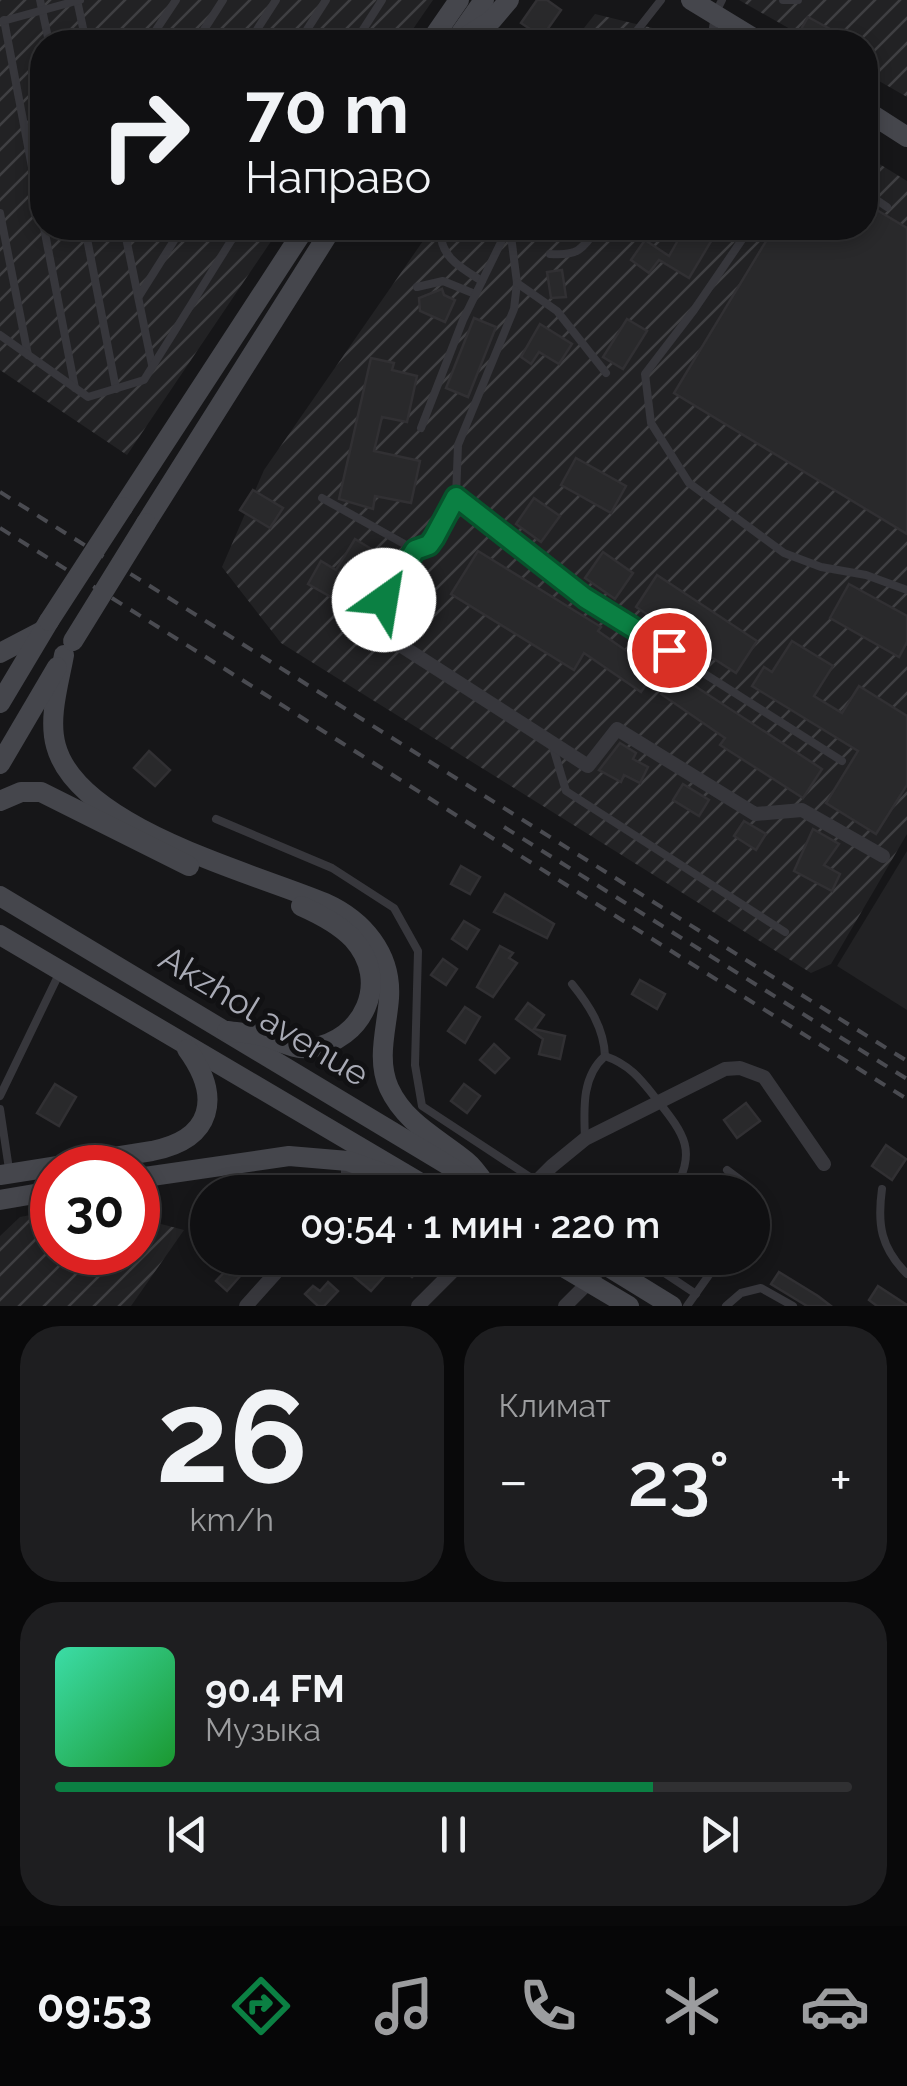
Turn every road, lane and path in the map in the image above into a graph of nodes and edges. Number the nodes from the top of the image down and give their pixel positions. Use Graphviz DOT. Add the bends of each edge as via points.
graph roads {
  1 [pos="78,0"];
  2 [pos="176,0"];
  3 [pos="223,0"];
  4 [pos="276,0"];
  5 [pos="326,0"];
  6 [pos="382,0"];
  7 [pos="459,0"];
  8 [pos="484,0"];
  9 [pos="509,0"];
  10 [pos="661,0"];
  11 [pos="690,0"];
  12 [pos="783,0"];
  13 [pos="798,0"];
  14 [pos="41,5"];
  15 [pos="718,7"];
  16 [pos="2,21"];
  17 [pos="46,30"];
  18 [pos="84,30"];
  19 [pos="156,30"];
  20 [pos="204,30"];
  21 [pos="256,30"];
  22 [pos="307,30"];
  23 [pos="363,30"];
  24 [pos="438,30"];
  25 [pos="464,30"];
  26 [pos="476,30"];
  27 [pos="637,30"];
  28 [pos="746,30"];
  29 [pos="878,119"];
  30 [pos="907,138"];
  31 [pos="30,160"];
  32 [pos="878,201"];
  33 [pos="886,207"];
  34 [pos="0,213"];
  35 [pos="46,240"];
  36 [pos="86,240"];
  37 [pos="128,240"];
  38 [pos="174,240"];
  39 [pos="231,240"];
  40 [pos="298,240"];
  41 [pos="324,240"];
  42 [pos="441,240"];
  43 [pos="503,240"];
  44 [pos="511,240"];
  45 [pos="589,240"];
  46 [pos="742,240"];
  47 [pos="550,254"];
  48 [pos="482,281"];
  49 [pos="517,283"];
  50 [pos="418,286"];
  51 [pos="475,294"];
  52 [pos="138,297"];
  53 [pos="0,335"];
  54 [pos="28,355"];
  55 [pos="152,367"];
  56 [pos="606,373"];
  57 [pos="76,388"];
  58 [pos="116,389"];
  59 [pos="421,428"];
  60 [pos="456,497"];
  61 [pos="322,498"];
  62 [pos="415,550"];
  63 [pos="907,590"];
  64 [pos="47,625"];
  65 [pos="68,648"];
  66 [pos="0,653"];
  67 [pos="0,703"];
  68 [pos="551,742"];
  69 [pos="842,762"];
  70 [pos="0,764"];
  71 [pos="0,800"];
  72 [pos="216,819"];
  73 [pos="883,856"];
  74 [pos="0,896"];
  75 [pos="785,932"];
  76 [pos="0,935"];
  77 [pos="60,970"];
  78 [pos="572,984"];
  79 [pos="228,1031"];
  80 [pos="180,1040"];
  81 [pos="605,1056"];
  82 [pos="0,1096"];
  83 [pos="659,1103"];
  84 [pos="0,1109"];
  85 [pos="585,1139"];
  86 [pos="348,1161"];
  87 [pos="824,1164"];
  88 [pos="727,1170"];
  89 [pos="5,1175"];
  90 [pos="160,1175"];
  91 [pos="348,1175"];
  92 [pos="387,1175"];
  93 [pos="406,1175"];
  94 [pos="464,1175"];
  95 [pos="479,1175"];
  96 [pos="515,1175"];
  97 [pos="544,1175"];
  98 [pos="682,1175"];
  99 [pos="734,1175"];
  100 [pos="882,1189"];
  101 [pos="30,1196"];
  102 [pos="1,1202"];
  103 [pos="907,1274"];
  104 [pos="274,1275"];
  105 [pos="449,1275"];
  106 [pos="577,1275"];
  107 [pos="594,1275"];
  108 [pos="628,1275"];
  109 [pos="668,1275"];
  110 [pos="709,1275"];
  111 [pos="589,1282"];
  112 [pos="696,1294"];
  113 [pos="246,1306"];
  114 [pos="418,1306"];
  115 [pos="565,1306"];
  116 [pos="629,1306"];
  117 [pos="672,1306"];
  118 [pos="688,1306"];
  119 [pos="726,1306"];
  120 [pos="793,1306"];
  1 -- 14 [label="lane"];
  1 -- 18 [label="lane"];
  2 -- 19 [label="lane"];
  3 -- 20 [label="lane"];
  4 -- 21 [label="lane"];
  5 -- 22 [label="lane"];
  6 -- 23 [label="lane"];
  7 -- 24 [label="main road"];
  8 -- 25 [label="main road"];
  9 -- 26 [label="main road"];
  10 -- 27 [label="lane"];
  11 -- 15 [label="main road"];
  12 -- 13 [label="lane"];
  14 -- 16 [label="lane"];
  14 -- 17 [label="lane"];
  15 -- 28 [label="main road"];
  16 -- 31 [label="lane"];
  29 -- 30 [label="main road"];
  32 -- 33 [label="lane"];
  34 -- 54 [label="lane"];
  35 -- 57 [label="lane"];
  36 -- 58 [label="lane"];
  37 -- 52 [label="lane"];
  38 -- 52 [label="lane"];
  39 -- 55 [label="lane"];
  40 -- 64 [label="main road, bridge"];
  41 -- 65 [label="main road, bridge"];
  42 -- 48 [label="lane" via="455,264"];
  43 -- 48 [label="lane"];
  44 -- 49 [label="lane"];
  45 -- 47 [label="lane" via="573,256"];
  46 -- 63 [label="lane" via="645,374 652,423 690,483 784,553"];
  48 -- 51 [label="lane"];
  49 -- 56 [label="lane" via="557,310"];
  49 -- 60 [label="lane" via="514,309 458,445"];
  50 -- 51 [label="lane" via="442,280"];
  51 -- 59 [label="lane"];
  52 -- 55 [label="lane"];
  53 -- 54 [label="lane"];
  54 -- 57 [label="lane"];
  55 -- 58 [label="lane" via="144,380"];
  57 -- 58 [label="lane" via="88,397"];
  60 -- 62 [label="street" via="429,545"];
  60 -- 69 [label="lane" via="585,598"];
  61 -- 62 [label="lane"];
  62 -- 68 [label="street" via="368,625"];
  64 -- 66 [label="main road"];
  64 -- 67 [label="main road"];
  65 -- 70 [label="main road"];
  65 -- 95 [label="main road" via="54,716 55,745 70,774 88,796 183,851 315,898 363,928 387,969 382,1060 388,1086 424,1131"];
  68 -- 73 [label="street" via="588,766 617,730 755,814 802,810"];
  68 -- 75 [label="lane" via="566,790"];
  71 -- 79 [label="main road" via="41,792 169,858 322,916 362,952 371,993 347,1035 306,1048"];
  72 -- 96 [label="lane" via="332,868 394,908 418,950 415,1065 422,1106"];
  74 -- 79 [label="main road, Akzhol avenue"];
  76 -- 77 [label="main road, Akzhol avenue"];
  77 -- 80 [label="main road, Akzhol avenue"];
  77 -- 82 [label="lane"];
  78 -- 81 [label="lane" via="602,1034"];
  79 -- 94 [label="main road, Akzhol avenue"];
  80 -- 89 [label="main road" via="208,1084 209,1105 190,1138 162,1150"];
  80 -- 93 [label="main road, Akzhol avenue"];
  81 -- 83 [label="lane" via="634,1072"];
  81 -- 85 [label="lane" via="586,1088"];
  83 -- 85 [label="street"];
  83 -- 87 [label="street" via="726,1069 753,1072 775,1090"];
  83 -- 98 [label="lane" via="686,1144"];
  84 -- 89 [label="lane"];
  85 -- 97 [label="street"];
  86 -- 90 [label="main road" via="290,1156"];
  86 -- 91 [label="street"];
  86 -- 92 [label="main road"];
  88 -- 99 [label="lane"];
  100 -- 103 [label="lane" via="881,1236"];
  101 -- 102 [label="main road"];
  104 -- 113 [label="street"];
  105 -- 114 [label="street"];
  106 -- 111 [label="main road"];
  107 -- 111 [label="street"];
  108 -- 117 [label="main road"];
  109 -- 112 [label="lane"];
  110 -- 112 [label="lane"];
  111 -- 115 [label="street"];
  111 -- 116 [label="main road"];
  112 -- 118 [label="lane"];
  119 -- 120 [label="lane" via="761,1288"];
}
